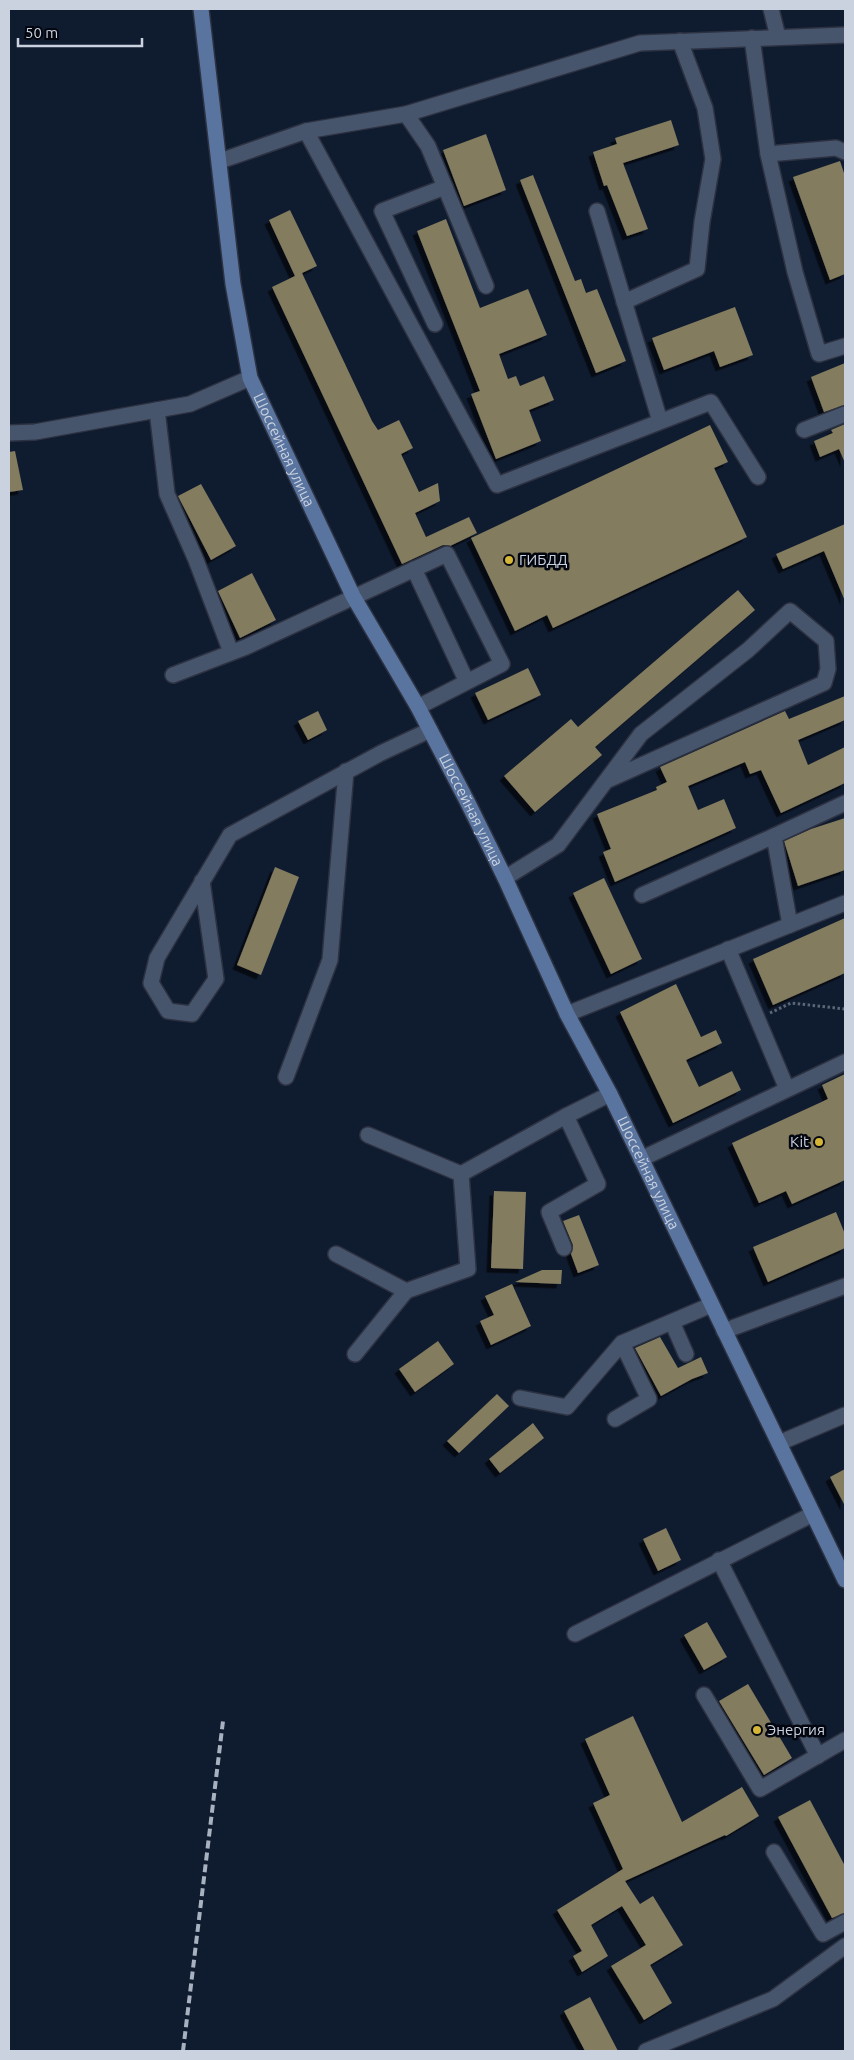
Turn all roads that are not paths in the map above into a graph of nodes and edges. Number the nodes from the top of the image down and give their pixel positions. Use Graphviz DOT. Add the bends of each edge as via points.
graph roads {
  1 [pos="201,9"];
  2 [pos="770,9"];
  3 [pos="845,35"];
  4 [pos="752,38"];
  5 [pos="778,38"];
  6 [pos="680,41"];
  7 [pos="406,114"];
  8 [pos="306,131"];
  9 [pos="845,152"];
  10 [pos="768,154"];
  11 [pos="220,161"];
  12 [pos="444,187"];
  13 [pos="597,211"];
  14 [pos="486,286"];
  15 [pos="624,302"];
  16 [pos="435,324"];
  17 [pos="845,346"];
  18 [pos="250,378"];
  19 [pos="157,410"];
  20 [pos="845,414"];
  21 [pos="660,422"];
  22 [pos="804,430"];
  23 [pos="9,433"];
  24 [pos="758,476"];
  25 [pos="414,569"];
  26 [pos="353,596"];
  27 [pos="231,652"];
  28 [pos="173,675"];
  29 [pos="466,680"];
  30 [pos="418,706"];
  31 [pos="430,730"];
  32 [pos="346,771"];
  33 [pos="606,781"];
  34 [pos="845,803"];
  35 [pos="774,836"];
  36 [pos="505,878"];
  37 [pos="202,881"];
  38 [pos="642,895"];
  39 [pos="845,903"];
  40 [pos="790,925"];
  41 [pos="728,949"];
  42 [pos="567,1014"];
  43 [pos="845,1062"];
  44 [pos="286,1077"];
  45 [pos="787,1089"];
  46 [pos="610,1094"];
  47 [pos="566,1116"];
  48 [pos="368,1135"];
  49 [pos="641,1159"];
  50 [pos="461,1174"];
  51 [pos="564,1248"];
  52 [pos="336,1254"];
  53 [pos="845,1286"];
  54 [pos="406,1291"];
  55 [pos="711,1305"];
  56 [pos="672,1322"];
  57 [pos="724,1331"];
  58 [pos="622,1343"];
  59 [pos="355,1354"];
  60 [pos="686,1354"];
  61 [pos="520,1398"];
  62 [pos="845,1415"];
  63 [pos="615,1419"];
  64 [pos="779,1443"];
  65 [pos="814,1514"];
  66 [pos="719,1560"];
  67 [pos="844,1575"];
  68 [pos="575,1634"];
  69 [pos="704,1695"];
  70 [pos="845,1740"];
  71 [pos="818,1756"];
  72 [pos="774,1852"];
  73 [pos="845,1922"];
  74 [pos="845,1946"];
  75 [pos="646,2051"];
  1 -- 11 [label="main road, Шоссейная улица"];
  2 -- 5 [label="lane"];
  3 -- 5 [label="lane"];
  4 -- 5 [label="lane"];
  4 -- 6 [label="lane"];
  4 -- 10 [label="lane"];
  6 -- 7 [label="lane" via="640,43"];
  6 -- 15 [label="lane" via="705,108 713,158 697,269"];
  7 -- 8 [label="lane"];
  7 -- 12 [label="lane" via="428,146"];
  8 -- 11 [label="lane"];
  8 -- 21 [label="lane" via="496,485"];
  9 -- 10 [label="lane" via="836,148"];
  10 -- 17 [label="lane" via="795,272 819,354"];
  11 -- 18 [label="main road, Шоссейная улица" via="233,284"];
  12 -- 14 [label="lane"];
  12 -- 16 [label="lane" via="382,212"];
  13 -- 15 [label="lane"];
  15 -- 21 [label="lane"];
  18 -- 19 [label="lane" via="190,404"];
  18 -- 26 [label="main road, Шоссейная улица"];
  19 -- 23 [label="lane" via="35,432"];
  19 -- 27 [label="lane" via="167,494"];
  20 -- 22 [label="lane"];
  21 -- 24 [label="lane" via="711,402"];
  25 -- 26 [label="lane"];
  25 -- 29 [label="lane"];
  25 -- 29 [label="lane" via="447,554 502,664"];
  26 -- 27 [label="lane"];
  26 -- 30 [label="main road, Шоссейная улица"];
  27 -- 28 [label="lane"];
  29 -- 30 [label="lane"];
  30 -- 31 [label="main road, Шоссейная улица"];
  31 -- 32 [label="lane"];
  31 -- 36 [label="main road, Шоссейная улица"];
  32 -- 37 [label="lane" via="230,835"];
  32 -- 44 [label="lane" via="330,960"];
  33 -- 33 [label="lane" via="641,734 748,650 790,611 826,641 828,669 824,684"];
  33 -- 36 [label="lane" via="558,845"];
  34 -- 35 [label="lane"];
  35 -- 38 [label="lane"];
  35 -- 40 [label="lane"];
  36 -- 42 [label="main road, Шоссейная улица"];
  37 -- 37 [label="lane" via="157,958 151,983 168,1011 192,1014 216,979"];
  39 -- 40 [label="lane"];
  40 -- 41 [label="lane"];
  41 -- 42 [label="lane"];
  41 -- 45 [label="lane"];
  42 -- 46 [label="main road, Шоссейная улица"];
  43 -- 45 [label="lane"];
  45 -- 49 [label="lane"];
  46 -- 47 [label="lane"];
  46 -- 49 [label="main road, Шоссейная улица"];
  47 -- 50 [label="lane"];
  47 -- 51 [label="lane" via="598,1184 549,1212"];
  48 -- 50 [label="lane"];
  49 -- 55 [label="main road, Шоссейная улица"];
  50 -- 54 [label="lane" via="468,1269"];
  52 -- 54 [label="lane"];
  53 -- 57 [label="lane"];
  54 -- 59 [label="lane"];
  55 -- 56 [label="lane"];
  55 -- 57 [label="main road, Шоссейная улица"];
  56 -- 58 [label="lane"];
  56 -- 60 [label="lane"];
  57 -- 64 [label="main road, Шоссейная улица"];
  58 -- 61 [label="lane" via="568,1407"];
  58 -- 63 [label="lane" via="649,1400"];
  62 -- 64 [label="lane"];
  64 -- 65 [label="main road, Шоссейная улица"];
  65 -- 66 [label="lane"];
  65 -- 67 [label="main road, Шоссейная улица"];
  66 -- 68 [label="lane"];
  66 -- 71 [label="lane"];
  69 -- 71 [label="lane" via="760,1789"];
  70 -- 71 [label="lane"];
  72 -- 73 [label="lane" via="823,1934"];
  74 -- 75 [label="lane" via="773,1999"];
}
